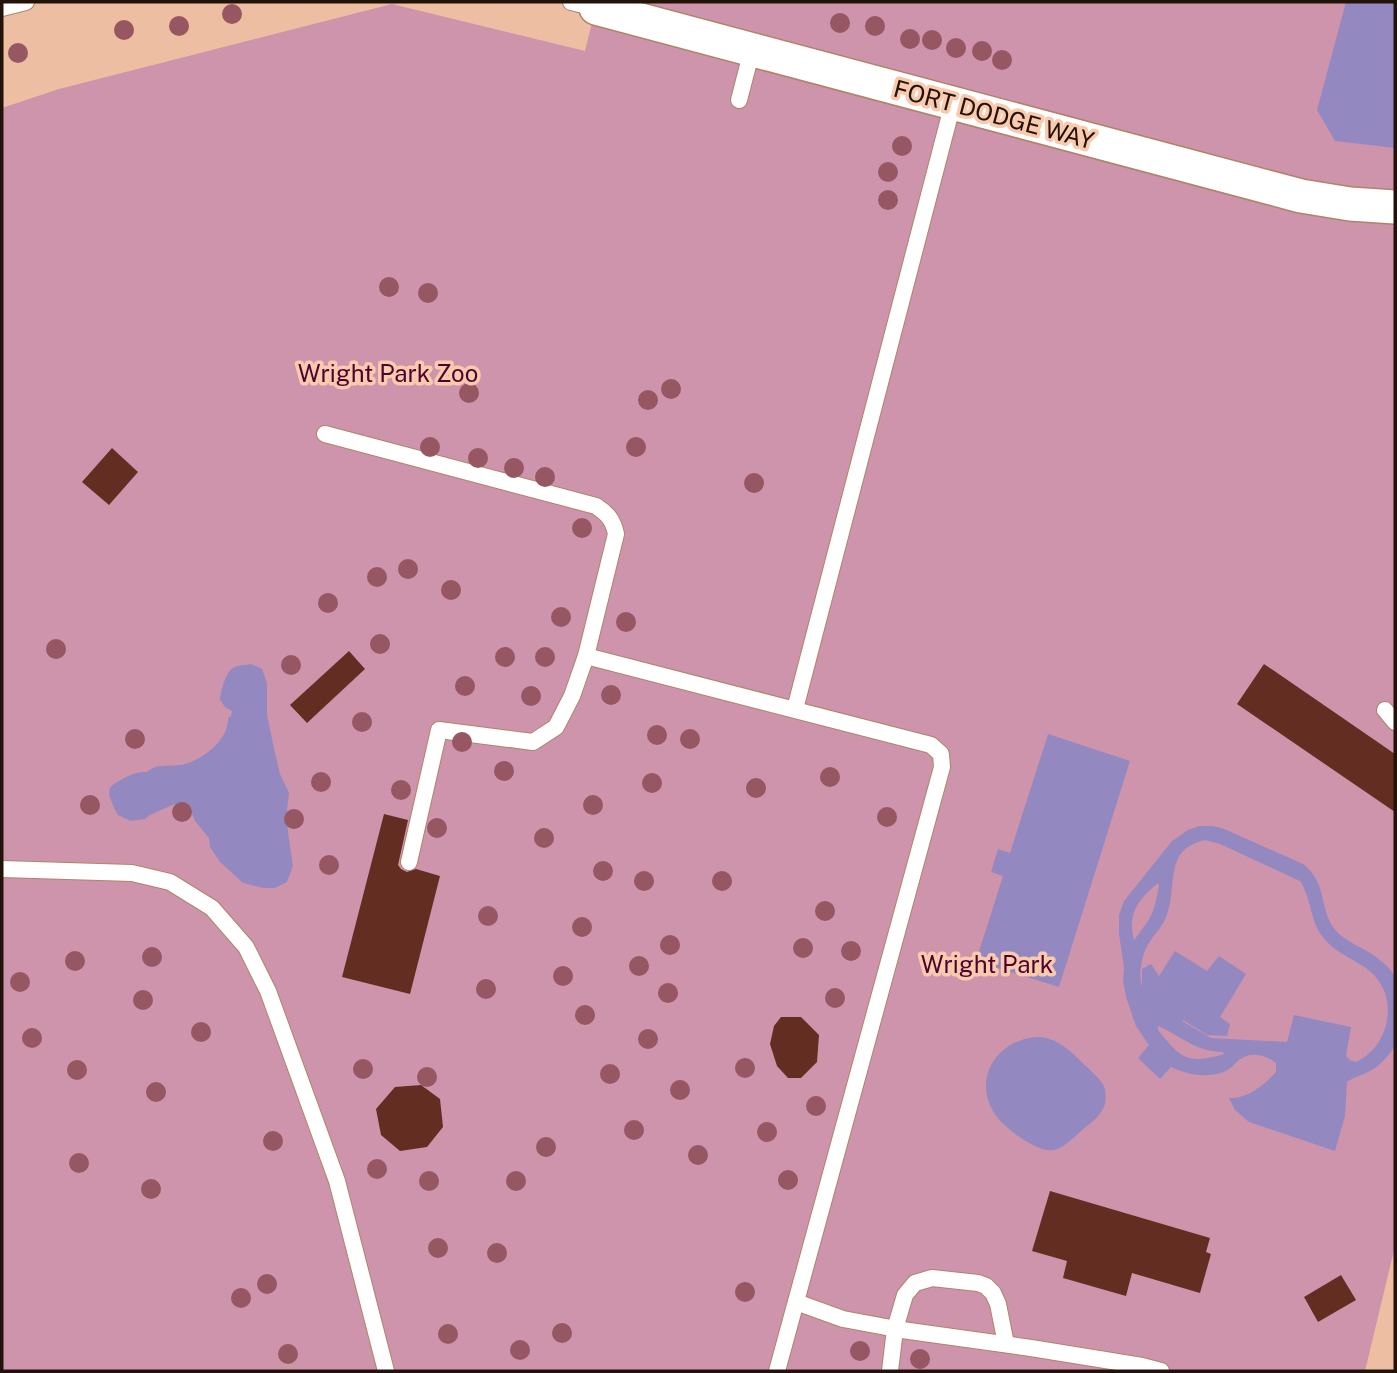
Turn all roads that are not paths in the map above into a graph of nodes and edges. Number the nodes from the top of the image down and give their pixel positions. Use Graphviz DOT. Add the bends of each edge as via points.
graph roads {
  1 [pos="26,2"];
  2 [pos="583,5"];
  3 [pos="2,8"];
  4 [pos="752,50"];
  5 [pos="739,100"];
  6 [pos="953,103"];
  7 [pos="1395,207"];
  8 [pos="325,435"];
  9 [pos="586,656"];
  10 [pos="795,709"];
  11 [pos="410,862"];
  12 [pos="2,869"];
  13 [pos="796,1302"];
  14 [pos="895,1329"];
  15 [pos="1006,1344"];
  16 [pos="386,1371"];
  17 [pos="777,1371"];
  18 [pos="890,1371"];
  19 [pos="1161,1371"];
  1 -- 3 [label="lane"];
  2 -- 4 [label="street, FORT DODGE WAY"];
  4 -- 5 [label="lane"];
  4 -- 6 [label="street, FORT DODGE WAY"];
  6 -- 7 [label="street, FORT DODGE WAY" via="1301,196"];
  6 -- 10 [label="lane"];
  8 -- 9 [label="lane" via="596,506 607,513 616,534"];
  9 -- 10 [label="lane"];
  9 -- 11 [label="lane" via="556,727 533,741 439,730"];
  10 -- 13 [label="lane" via="931,745 941,754 942,767"];
  12 -- 16 [label="lane" via="132,873 170,882 212,908 246,947 268,991 337,1181"];
  13 -- 14 [label="lane" via="843,1319"];
  13 -- 17 [label="lane"];
  14 -- 15 [label="lane"];
  14 -- 15 [label="lane" via="905,1295 915,1283 932,1278 978,1283 993,1293"];
  14 -- 18 [label="lane"];
  15 -- 19 [label="lane"];
}
